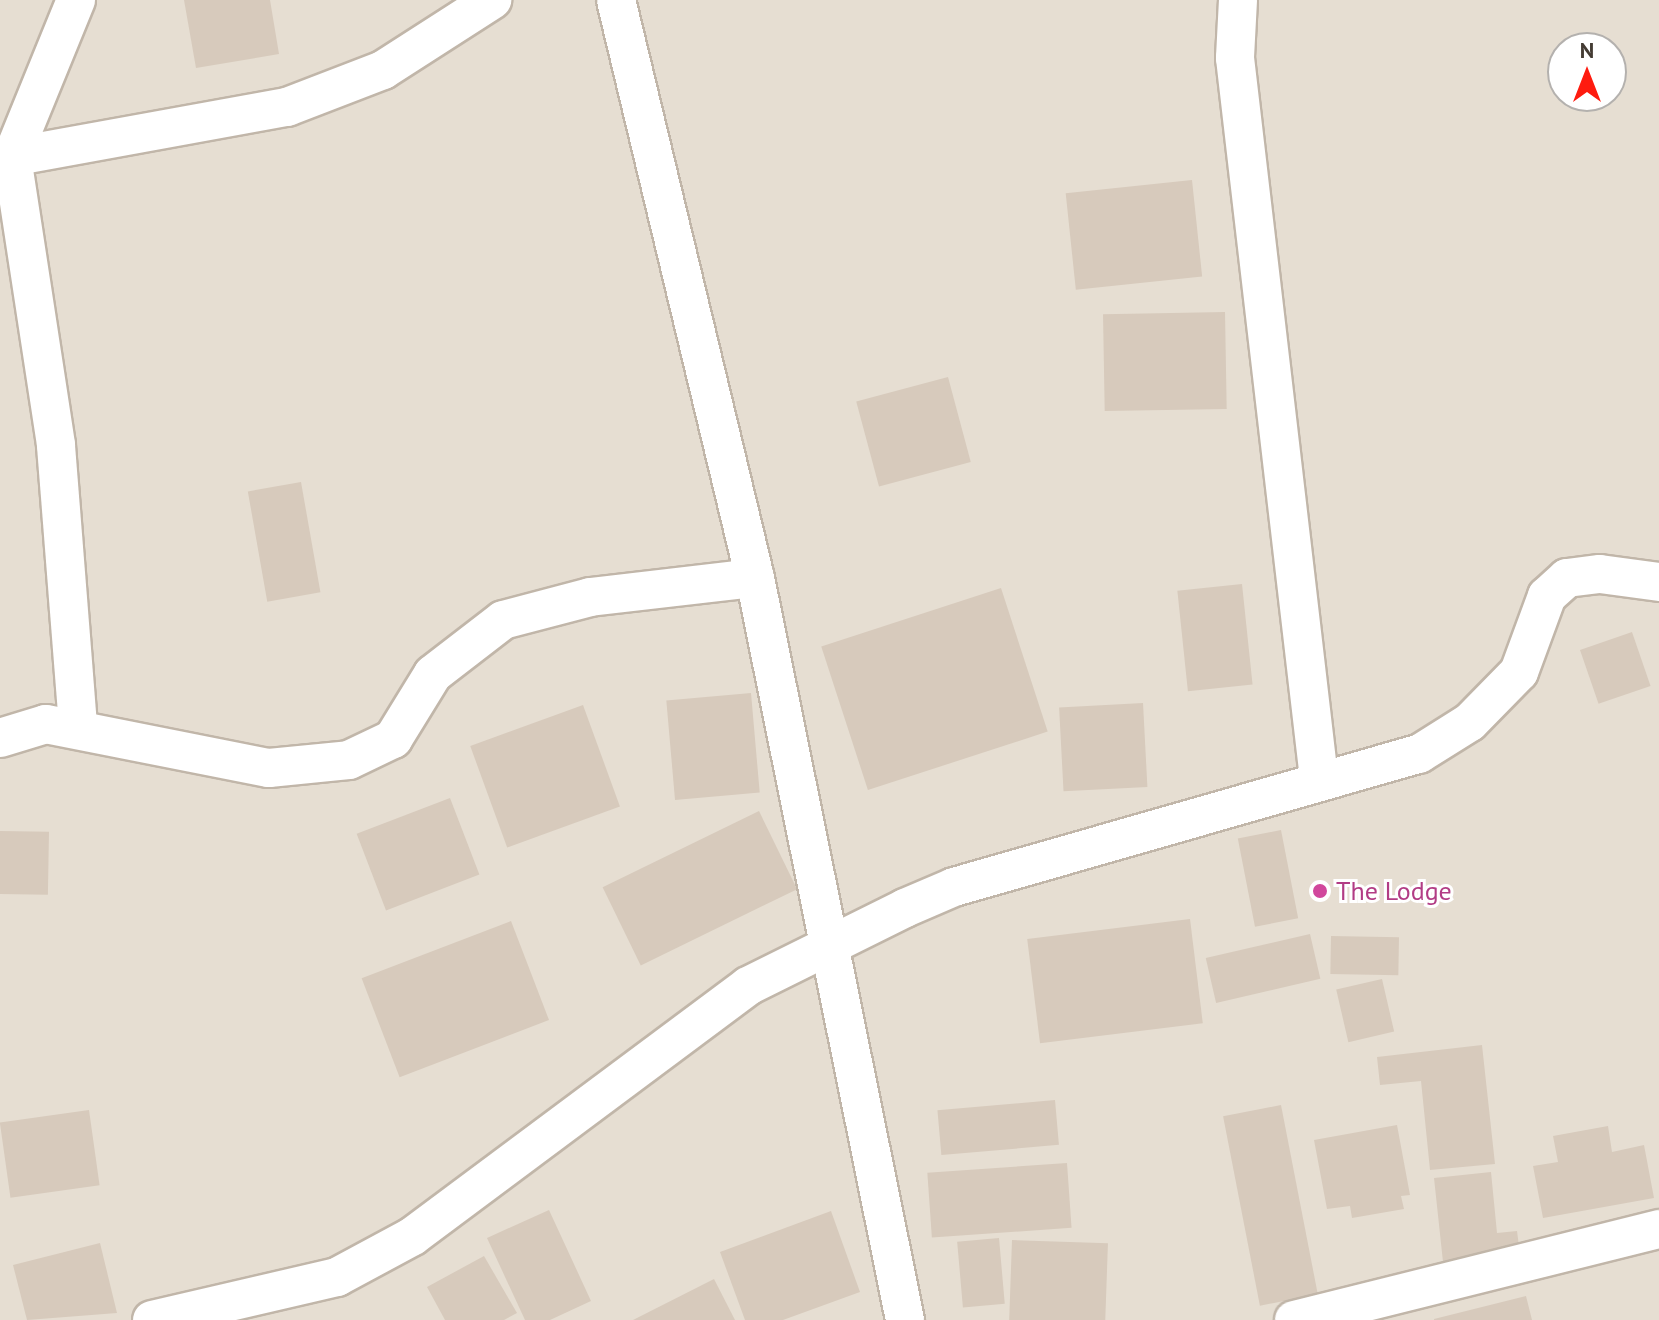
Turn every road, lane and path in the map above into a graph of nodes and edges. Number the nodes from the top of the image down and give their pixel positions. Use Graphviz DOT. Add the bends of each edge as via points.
graph roads {
  1 [pos="76,0"];
  2 [pos="492,0"];
  3 [pos="616,0"];
  4 [pos="1238,0"];
  5 [pos="6,158"];
  6 [pos="755,578"];
  7 [pos="1659,582"];
  8 [pos="78,726"];
  9 [pos="0,738"];
  10 [pos="1319,778"];
  11 [pos="826,946"];
  12 [pos="1659,1229"];
  13 [pos="152,1320"];
  14 [pos="905,1320"];
  15 [pos="1294,1320"];
  1 -- 5 [label="street"];
  2 -- 5 [label="street" via="383,70 287,107"];
  3 -- 6 [label="street"];
  4 -- 10 [label="street" via="1235,58"];
  5 -- 8 [label="street" via="56,446"];
  6 -- 8 [label="street" via="590,597 503,620 433,674 393,739 349,760 269,768"];
  6 -- 11 [label="street"];
  7 -- 10 [label="street" via="1600,574 1567,578 1547,596 1519,672 1470,722 1419,754"];
  8 -- 9 [label="street" via="46,724"];
  10 -- 11 [label="street" via="954,887"];
  11 -- 13 [label="street" via="710,1013 413,1236 337,1277"];
  11 -- 14 [label="street"];
  12 -- 15 [label="street"];
}
